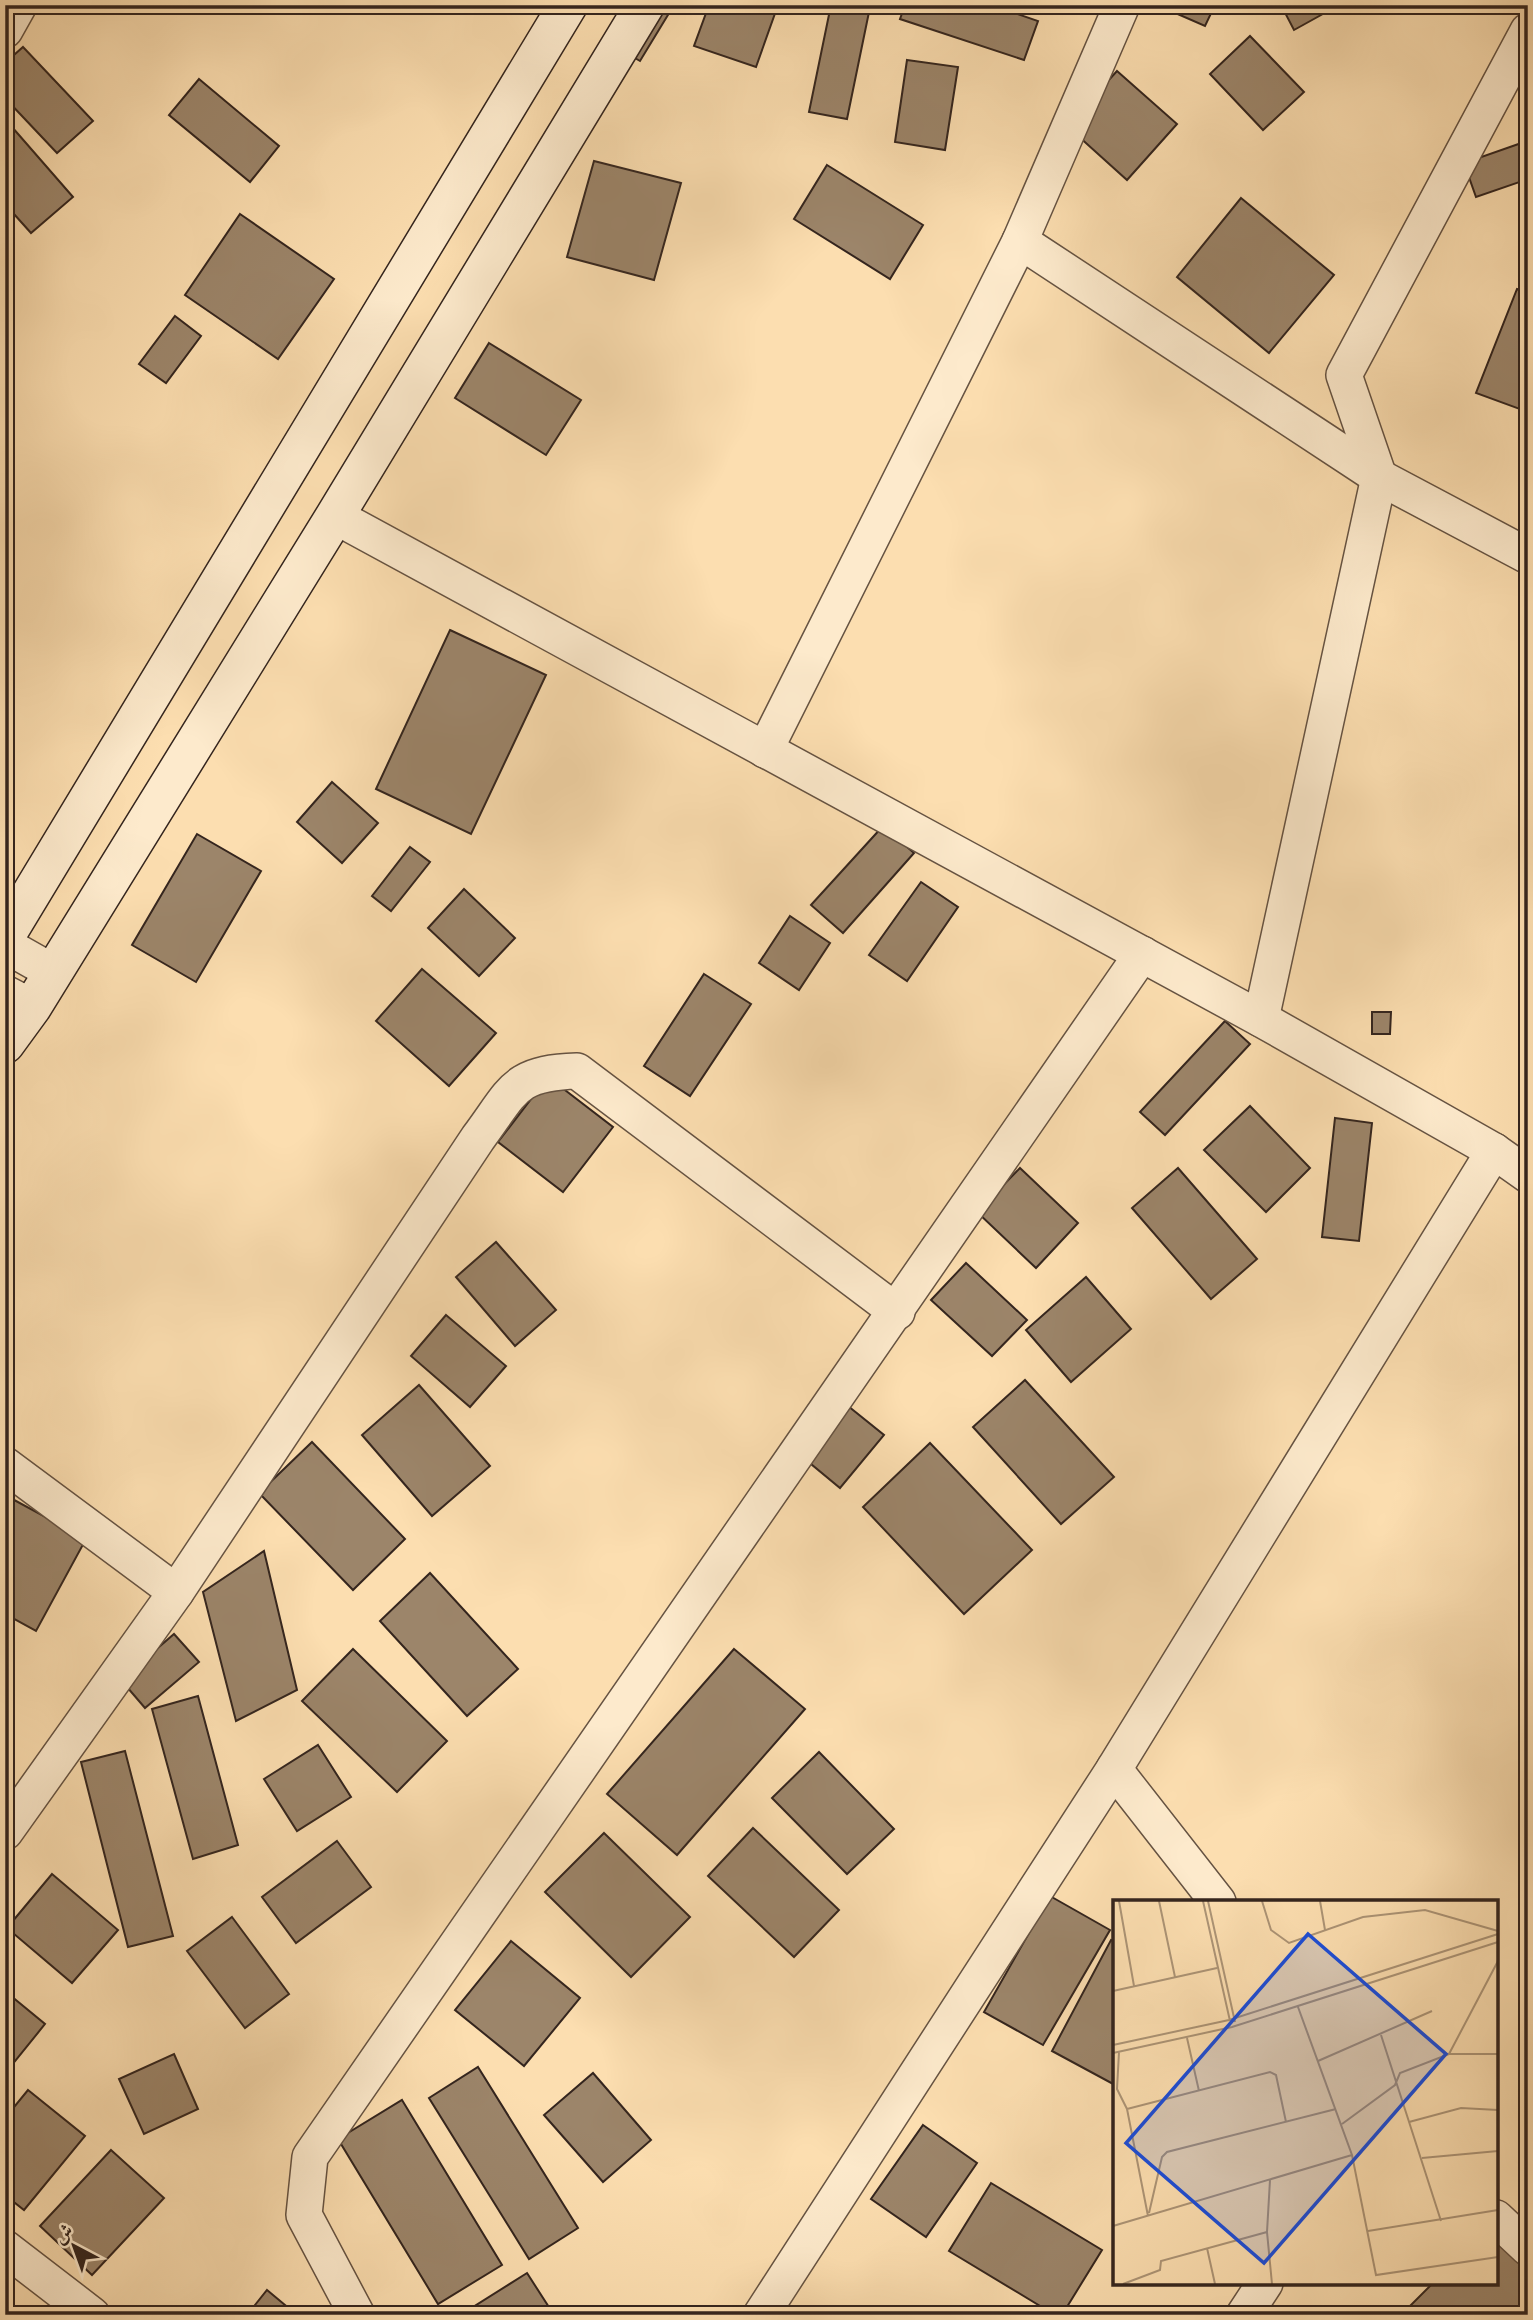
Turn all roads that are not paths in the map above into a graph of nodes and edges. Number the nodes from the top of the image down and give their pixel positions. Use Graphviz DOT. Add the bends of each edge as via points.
graph roads {
  1 [pos="19,5"];
  2 [pos="568,5"];
  3 [pos="645,5"];
  4 [pos="1122,5"];
  5 [pos="5,30"];
  6 [pos="1528,31"];
  7 [pos="1020,241"];
  8 [pos="1379,477"];
  9 [pos="335,516"];
  10 [pos="1528,556"];
  11 [pos="765,750"];
  12 [pos="5,937"];
  13 [pos="5,945"];
  14 [pos="1142,954"];
  15 [pos="51,971"];
  16 [pos="18,1000"];
  17 [pos="1261,1019"];
  18 [pos="5,1044"];
  19 [pos="1494,1151"];
  20 [pos="1528,1175"];
  21 [pos="897,1312"];
  22 [pos="5,1465"];
  23 [pos="176,1592"];
  24 [pos="1114,1769"];
  25 [pos="5,1832"];
  26 [pos="1216,1900"];
  27 [pos="1498,2220"];
  28 [pos="5,2248"];
  29 [pos="1528,2248"];
  30 [pos="1264,2285"];
  31 [pos="92,2315"];
  32 [pos="357,2315"];
  33 [pos="761,2315"];
  34 [pos="1244,2315"];
  1 -- 5 [label="street"];
  2 -- 12 [label="street"];
  3 -- 9 [label="street"];
  4 -- 7 [label="street"];
  6 -- 8 [label="street" via="1344,375"];
  7 -- 8 [label="street"];
  7 -- 11 [label="street"];
  8 -- 10 [label="street"];
  8 -- 17 [label="street"];
  9 -- 11 [label="street"];
  9 -- 15 [label="street"];
  11 -- 14 [label="street"];
  13 -- 15 [label="street"];
  14 -- 17 [label="street"];
  14 -- 21 [label="street"];
  15 -- 16 [label="street"];
  16 -- 18 [label="street"];
  17 -- 19 [label="street"];
  19 -- 20 [label="street"];
  19 -- 24 [label="street"];
  21 -- 23 [label="street" via="577,1071 549,1072 521,1081 478,1138"];
  21 -- 32 [label="street" via="310,2157 303,2215"];
  22 -- 23 [label="street"];
  23 -- 25 [label="street"];
  24 -- 26 [label="street"];
  24 -- 33 [label="street"];
  27 -- 29 [label="street"];
  28 -- 31 [label="street"];
  30 -- 34 [label="street"];
}
